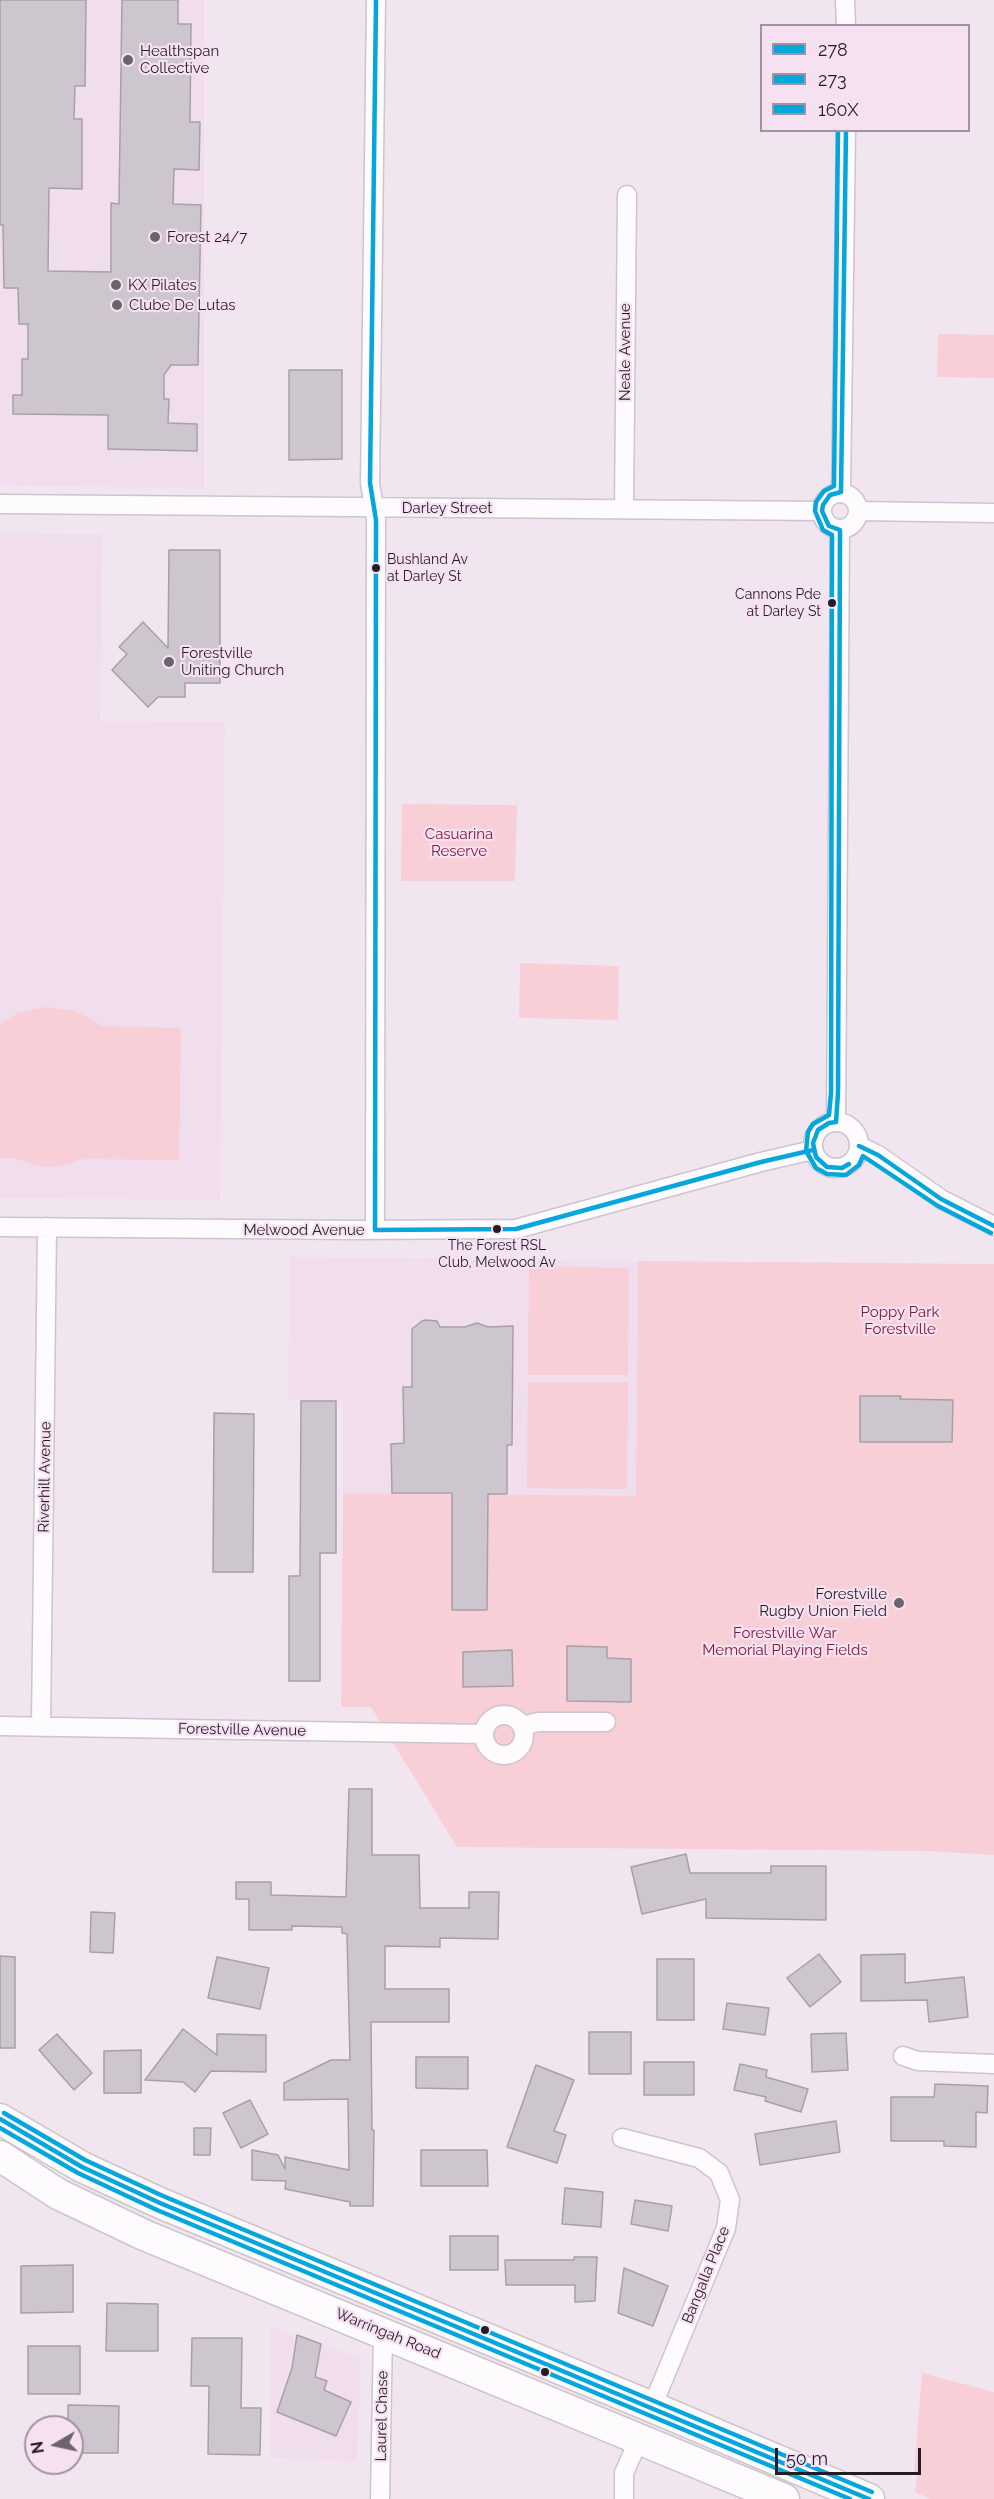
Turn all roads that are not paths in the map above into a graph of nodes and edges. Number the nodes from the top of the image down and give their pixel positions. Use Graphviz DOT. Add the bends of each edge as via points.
graph roads {
  1 [pos="376,0"];
  2 [pos="845,0"];
  3 [pos="846,24"];
  4 [pos="846,132"];
  5 [pos="627,195"];
  6 [pos="841,492"];
  7 [pos="0,504"];
  8 [pos="374,507"];
  9 [pos="624,509"];
  10 [pos="822,511"];
  11 [pos="859,512"];
  12 [pos="994,513"];
  13 [pos="840,530"];
  14 [pos="836,1122"];
  15 [pos="859,1146"];
  16 [pos="813,1150"];
  17 [pos="994,1226"];
  18 [pos="0,1227"];
  19 [pos="47,1227"];
  20 [pos="375,1230"];
  21 [pos="606,1722"];
  22 [pos="0,1726"];
  23 [pos="523,1726"];
  24 [pos="41,1727"];
  25 [pos="484,1734"];
  26 [pos="903,2056"];
  27 [pos="994,2064"];
  28 [pos="0,2119"];
  29 [pos="622,2138"];
  30 [pos="0,2156"];
  31 [pos="383,2332"];
  32 [pos="652,2407"];
  33 [pos="639,2439"];
  34 [pos="380,2499"];
  35 [pos="624,2499"];
  36 [pos="784,2499"];
  37 [pos="869,2499"];
  1 -- 8 [label="street" via="370,460"];
  2 -- 3 [label="street"];
  4 -- 6 [label="street"];
  5 -- 9 [label="street, Neale Avenue"];
  6 -- 10 [label="street" via="830,495"];
  6 -- 11 [label="street" via="856,500"];
  7 -- 8 [label="street, Darley Street"];
  8 -- 9 [label="street, Darley Street"];
  8 -- 20 [label="street"];
  9 -- 10 [label="street, Darley Street"];
  10 -- 13 [label="street" via="829,526"];
  11 -- 12 [label="street"];
  11 -- 13 [label="street" via="851,526"];
  13 -- 14 [label="street"];
  14 -- 15 [label="street" via="850,1126"];
  14 -- 16 [label="street" via="818,1130"];
  15 -- 16 [label="street" via="854,1160 842,1168 827,1167"];
  15 -- 17 [label="street" via="941,1199"];
  16 -- 20 [label="street, Melwood Avenue" via="516,1229"];
  18 -- 19 [label="street, Melwood Avenue"];
  19 -- 20 [label="street, Melwood Avenue"];
  19 -- 24 [label="street, Riverhill Avenue"];
  21 -- 23 [label="street" via="538,1722"];
  22 -- 24 [label="street, Forestville Avenue"];
  23 -- 25 [label="street" via="514,1717 501,1715 489,1721"];
  23 -- 25 [label="street" via="521,1746 511,1754 492,1751"];
  24 -- 25 [label="street, Forestville Avenue"];
  26 -- 27 [label="street" via="918,2061"];
  28 -- 32 [label="highway" via="82,2167 160,2203"];
  29 -- 32 [label="street, Bangalla Place" via="699,2158 718,2173 730,2200 726,2228"];
  30 -- 31 [label="highway, Warringah Road" via="58,2194 144,2235"];
  31 -- 33 [label="highway, Warringah Road"];
  31 -- 34 [label="street, Laurel Chase"];
  32 -- 33 [label="highway, Bangalla Place"];
  32 -- 37 [label="highway"];
  33 -- 35 [label="street" via="624,2473"];
  33 -- 36 [label="highway, Warringah Road"];
}
